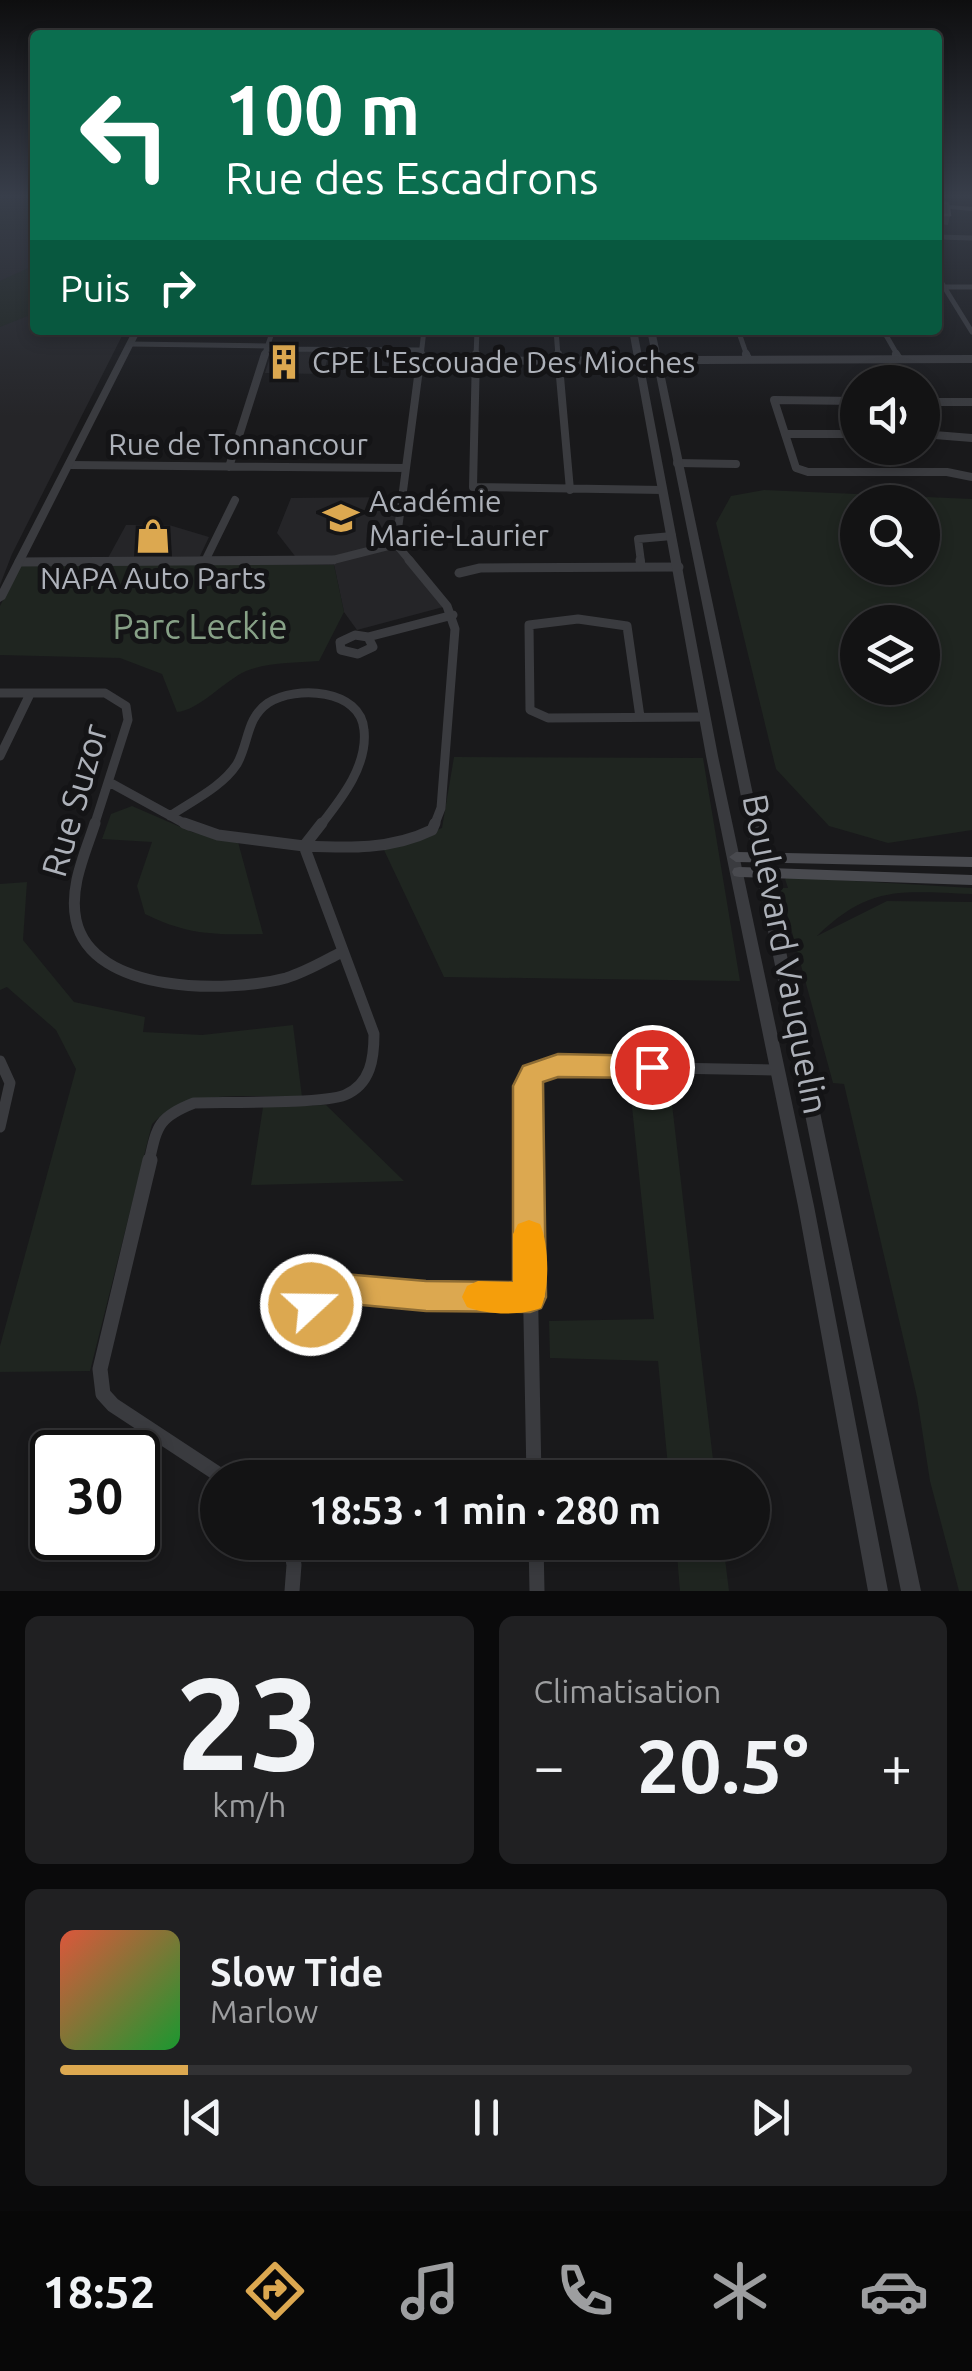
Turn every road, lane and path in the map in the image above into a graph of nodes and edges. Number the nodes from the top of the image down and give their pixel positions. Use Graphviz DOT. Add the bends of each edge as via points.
graph roads {
  1 [pos="942,284"];
  2 [pos="944,287"];
  3 [pos="972,287"];
  4 [pos="972,332"];
  5 [pos="135,335"];
  6 [pos="271,335"];
  7 [pos="423,335"];
  8 [pos="477,335"];
  9 [pos="557,335"];
  10 [pos="634,335"];
  11 [pos="651,335"];
  12 [pos="740,335"];
  13 [pos="886,335"];
  14 [pos="131,344"];
  15 [pos="267,347"];
  16 [pos="421,350"];
  17 [pos="657,359"];
  18 [pos="748,359"];
  19 [pos="899,359"];
  20 [pos="972,359"];
  21 [pos="476,360"];
  22 [pos="560,360"];
  23 [pos="637,360"];
  24 [pos="840,401"];
  25 [pos="940,402"];
  26 [pos="972,402"];
  27 [pos="785,434"];
  28 [pos="840,434"];
  29 [pos="940,435"];
  30 [pos="972,438"];
  31 [pos="676,463"];
  32 [pos="736,464"];
  33 [pos="70,465"];
  34 [pos="230,467"];
  35 [pos="406,468"];
  36 [pos="972,476"];
  37 [pos="570,490"];
  38 [pos="664,490"];
  39 [pos="234,500"];
  40 [pos="672,536"];
  41 [pos="396,544"];
  42 [pos="205,560"];
  43 [pos="20,562"];
  44 [pos="641,566"];
  45 [pos="678,567"];
  46 [pos="459,573"];
  47 [pos="0,600"];
  48 [pos="452,614"];
  49 [pos="368,637"];
  50 [pos="0,693"];
  51 [pos="30,694"];
  52 [pos="640,717"];
  53 [pos="705,718"];
  54 [pos="0,756"];
  55 [pos="109,782"];
  56 [pos="170,816"];
  57 [pos="304,846"];
  58 [pos="972,862"];
  59 [pos="737,864"];
  60 [pos="760,864"];
  61 [pos="972,880"];
  62 [pos="342,952"];
  63 [pos="0,1061"];
  64 [pos="775,1070"];
  65 [pos="0,1127"];
  66 [pos="344,1288"];
  67 [pos="530,1297"];
  68 [pos="534,1460"];
  69 [pos="200,1462"];
  70 [pos="293,1560"];
  71 [pos="536,1560"];
  72 [pos="292,1591"];
  73 [pos="537,1591"];
  74 [pos="878,1591"];
  75 [pos="911,1591"];
  1 -- 2 [label="street"];
  2 -- 3 [label="street"];
  2 -- 4 [label="street"];
  5 -- 14 [label="street"];
  6 -- 15 [label="street"];
  7 -- 16 [label="street"];
  8 -- 21 [label="street"];
  9 -- 22 [label="street"];
  10 -- 23 [label="street, Boulevard Vauquelin"];
  11 -- 17 [label="street, Boulevard Vauquelin"];
  12 -- 18 [label="street"];
  13 -- 19 [label="street"];
  14 -- 15 [label="street"];
  14 -- 33 [label="street"];
  15 -- 16 [label="street"];
  15 -- 34 [label="street"];
  16 -- 35 [label="street"];
  17 -- 18 [label="street"];
  17 -- 23 [label="street"];
  17 -- 31 [label="street, Boulevard Vauquelin"];
  18 -- 19 [label="street"];
  19 -- 20 [label="street"];
  21 -- 22 [label="street"];
  21 -- 37 [label="street" via="475,488"];
  22 -- 23 [label="street"];
  22 -- 37 [label="street"];
  23 -- 38 [label="street, Boulevard Vauquelin"];
  24 -- 27 [label="street" via="774,400"];
  25 -- 26 [label="street"];
  27 -- 28 [label="street"];
  27 -- 36 [label="street" via="796,468 808,472"];
  29 -- 30 [label="street"];
  31 -- 32 [label="street"];
  31 -- 60 [label="street, Boulevard Vauquelin"];
  33 -- 34 [label="street, Rue de Tonnancour"];
  33 -- 43 [label="street"];
  34 -- 35 [label="street, Rue de Tonnancour"];
  35 -- 41 [label="street"];
  37 -- 38 [label="street"];
  38 -- 40 [label="street, Boulevard Vauquelin"];
  39 -- 42 [label="street"];
  40 -- 44 [label="street" via="638,539"];
  40 -- 45 [label="street, Boulevard Vauquelin"];
  41 -- 42 [label="street" via="333,560"];
  41 -- 48 [label="street"];
  42 -- 43 [label="street"];
  43 -- 47 [label="street"];
  44 -- 45 [label="street"];
  44 -- 46 [label="street"];
  45 -- 53 [label="street, Boulevard Vauquelin"];
  48 -- 49 [label="street"];
  48 -- 57 [label="street" via="438,822 422,836 388,846"];
  50 -- 51 [label="street, Rue Suzor"];
  51 -- 54 [label="street"];
  51 -- 55 [label="street, Rue Suzor" via="105,693 126,706 128,720"];
  52 -- 52 [label="street" via="534,714 529,625 627,626"];
  52 -- 53 [label="street"];
  53 -- 59 [label="street, Boulevard Vauquelin"];
  55 -- 56 [label="street"];
  55 -- 62 [label="street, Rue Suzor" via="74,892 74,917 99,958 170,984 251,984 288,978"];
  56 -- 57 [label="street" via="218,835"];
  56 -- 57 [label="street" via="235,767 252,722 266,706 289,696 324,694 354,706 366,728 365,744 344,793"];
  57 -- 62 [label="street"];
  58 -- 60 [label="main road"];
  59 -- 60 [label="main road"];
  59 -- 64 [label="street, Boulevard Vauquelin"];
  60 -- 61 [label="main road"];
  60 -- 75 [label="street, Boulevard Vauquelin"];
  62 -- 69 [label="street" via="374,1034 374,1067 362,1086 343,1096 194,1102 158,1124 100,1369 102,1394"];
  63 -- 65 [label="street" via="10,1083"];
  64 -- 67 [label="street" via="558,1066 532,1074"];
  64 -- 74 [label="street, Boulevard Vauquelin"];
  66 -- 67 [label="street"];
  67 -- 68 [label="street"];
  70 -- 72 [label="street"];
  71 -- 73 [label="street"];
}
